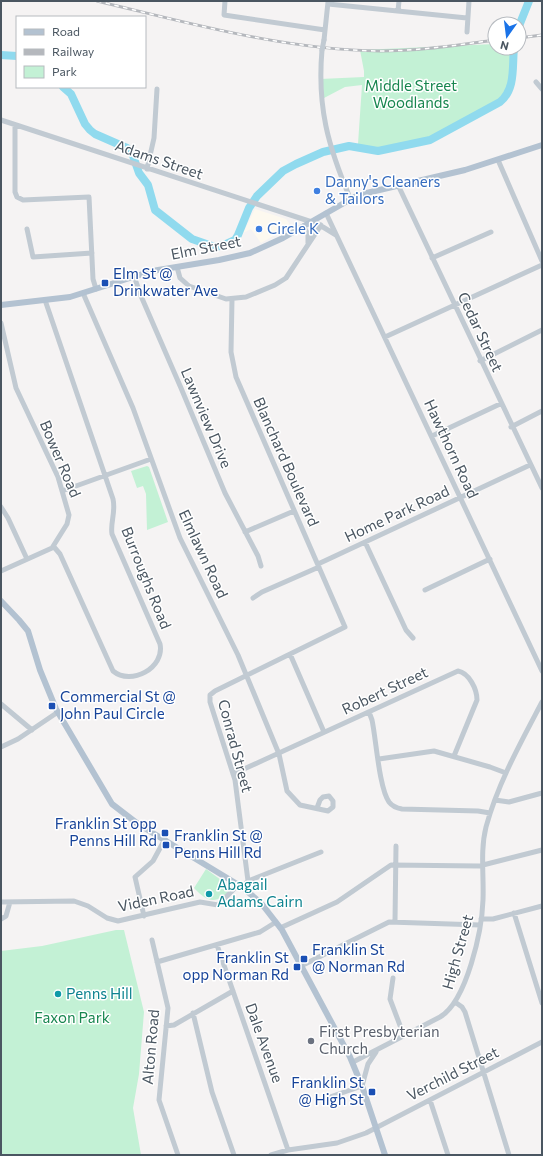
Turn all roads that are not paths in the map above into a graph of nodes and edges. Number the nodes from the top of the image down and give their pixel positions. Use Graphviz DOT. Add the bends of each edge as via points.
graph roads {
  1 [pos="225,1"];
  2 [pos="399,1"];
  3 [pos="469,1"];
  4 [pos="328,3"];
  5 [pos="398,11"];
  6 [pos="467,18"];
  7 [pos="325,30"];
  8 [pos="467,32"];
  9 [pos="536,82"];
  10 [pos="542,89"];
  11 [pos="157,90"];
  12 [pos="1,120"];
  13 [pos="15,125"];
  14 [pos="542,146"];
  15 [pos="498,160"];
  16 [pos="147,169"];
  17 [pos="398,185"];
  18 [pos="350,198"];
  19 [pos="326,213"];
  20 [pos="310,222"];
  21 [pos="321,225"];
  22 [pos="303,226"];
  23 [pos="27,229"];
  24 [pos="491,232"];
  25 [pos="338,237"];
  26 [pos="308,244"];
  27 [pos="92,253"];
  28 [pos="432,258"];
  29 [pos="542,261"];
  30 [pos="542,265"];
  31 [pos="177,267"];
  32 [pos="134,276"];
  33 [pos="96,289"];
  34 [pos="83,293"];
  35 [pos="44,300"];
  36 [pos="232,300"];
  37 [pos="1,305"];
  38 [pos="453,305"];
  39 [pos="1,323"];
  40 [pos="542,330"];
  41 [pos="385,337"];
  42 [pos="480,361"];
  43 [pos="500,404"];
  44 [pos="542,411"];
  45 [pos="511,427"];
  46 [pos="432,436"];
  47 [pos="151,459"];
  48 [pos="530,465"];
  49 [pos="105,476"];
  50 [pos="542,488"];
  51 [pos="62,491"];
  52 [pos="460,497"];
  53 [pos="1,508"];
  54 [pos="294,511"];
  55 [pos="245,532"];
  56 [pos="365,542"];
  57 [pos="54,547"];
  58 [pos="27,559"];
  59 [pos="490,559"];
  60 [pos="261,566"];
  61 [pos="318,566"];
  62 [pos="1,571"];
  63 [pos="424,590"];
  64 [pos="253,598"];
  65 [pos="1,601"];
  66 [pos="345,628"];
  67 [pos="413,638"];
  68 [pos="290,654"];
  69 [pos="542,671"];
  70 [pos="247,676"];
  71 [pos="542,702"];
  72 [pos="1,704"];
  73 [pos="58,712"];
  74 [pos="369,712"];
  75 [pos="32,730"];
  76 [pos="324,732"];
  77 [pos="1,747"];
  78 [pos="279,754"];
  79 [pos="454,756"];
  80 [pos="379,759"];
  81 [pos="506,773"];
  82 [pos="233,774"];
  83 [pos="542,793"];
  84 [pos="495,800"];
  85 [pos="317,808"];
  86 [pos="490,813"];
  87 [pos="165,839"];
  88 [pos="396,846"];
  89 [pos="542,850"];
  90 [pos="321,852"];
  91 [pos="396,865"];
  92 [pos="482,866"];
  93 [pos="248,882"];
  94 [pos="241,886"];
  95 [pos="1,902"];
  96 [pos="10,902"];
  97 [pos="542,906"];
  98 [pos="514,913"];
  99 [pos="144,916"];
  100 [pos="1,919"];
  101 [pos="395,921"];
  102 [pos="480,922"];
  103 [pos="278,925"];
  104 [pos="152,940"];
  105 [pos="217,944"];
  106 [pos="157,962"];
  107 [pos="301,966"];
  108 [pos="392,978"];
  109 [pos="233,991"];
  110 [pos="455,1002"];
  111 [pos="542,1004"];
  112 [pos="193,1014"];
  113 [pos="166,1026"];
  114 [pos="404,1036"];
  115 [pos="542,1042"];
  116 [pos="378,1050"];
  117 [pos="353,1062"];
  118 [pos="483,1072"];
  119 [pos="362,1086"];
  120 [pos="327,1098"];
  121 [pos="430,1100"];
  122 [pos="376,1128"];
  123 [pos="287,1152"];
  124 [pos="178,1155"];
  125 [pos="234,1155"];
  126 [pos="271,1155"];
  127 [pos="385,1155"];
  128 [pos="448,1155"];
  129 [pos="509,1155"];
  1 -- 7 [label="street" via="224,15"];
  2 -- 5 [label="street"];
  3 -- 6 [label="street"];
  4 -- 5 [label="street"];
  4 -- 7 [label="street"];
  5 -- 6 [label="street"];
  6 -- 8 [label="street"];
  7 -- 18 [label="street, bridge" via="321,95 333,153"];
  9 -- 10 [label="street"];
  11 -- 16 [label="street" via="155,130"];
  12 -- 13 [label="street, Adams Street"];
  13 -- 16 [label="street, Adams Street"];
  13 -- 27 [label="street" via="17,198 23,200 89,197"];
  14 -- 15 [label="main road, Elm Street"];
  15 -- 17 [label="main road, Elm Street"];
  15 -- 29 [label="street"];
  16 -- 20 [label="street, Adams Street"];
  17 -- 18 [label="main road, Elm Street"];
  17 -- 28 [label="street, Cedar Street"];
  18 -- 19 [label="main road, Elm Street"];
  19 -- 20 [label="main road, Elm Street"];
  19 -- 25 [label="street, Hawthorn Road"];
  20 -- 21 [label="street, Hawthorn Road"];
  20 -- 22 [label="main road, Elm Street"];
  21 -- 25 [label="street, Hawthorn Road"];
  21 -- 26 [label="street"];
  22 -- 26 [label="street" via="308,234"];
  22 -- 31 [label="main road, Elm Street" via="250,253"];
  23 -- 27 [label="street" via="33,257"];
  24 -- 28 [label="street"];
  25 -- 41 [label="street, Hawthorn Road"];
  26 -- 36 [label="street" via="292,271 281,282 250,296"];
  27 -- 33 [label="street"];
  28 -- 38 [label="street, Cedar Street"];
  30 -- 38 [label="street"];
  31 -- 32 [label="main road, Elm Street"];
  31 -- 36 [label="street" via="180,278 187,285"];
  32 -- 33 [label="main road, Elm Street"];
  32 -- 55 [label="street, Lawnview Drive" via="140,296 179,381 222,486"];
  33 -- 34 [label="main road, Elm Street"];
  34 -- 35 [label="main road, Elm Street"];
  34 -- 47 [label="street, Elmlawn Road" via="120,373"];
  35 -- 37 [label="main road, Elm Street"];
  35 -- 49 [label="street, Burroughs Road"];
  36 -- 54 [label="street, Blanchard Boulevard" via="231,352 234,373"];
  38 -- 41 [label="street"];
  38 -- 42 [label="street, Cedar Street"];
  39 -- 51 [label="street, Bower Road" via="17,392 58,477"];
  40 -- 42 [label="street"];
  41 -- 46 [label="street, Hawthorn Road"];
  42 -- 43 [label="street, Cedar Street"];
  43 -- 45 [label="street, Cedar Street"];
  43 -- 46 [label="street"];
  44 -- 45 [label="street"];
  45 -- 48 [label="street, Cedar Street"];
  46 -- 52 [label="street, Hawthorn Road"];
  47 -- 49 [label="street"];
  47 -- 70 [label="street, Elmlawn Road" via="181,542"];
  48 -- 50 [label="street, Cedar Street"];
  48 -- 52 [label="street, Home Park Road"];
  49 -- 51 [label="street"];
  49 -- 57 [label="street, Burroughs Road" via="114,502 112,534 160,644 160,656 154,666 128,677 119,675 111,669 60,554"];
  51 -- 57 [label="street, Bower Road" via="69,517"];
  52 -- 56 [label="street, Home Park Road"];
  52 -- 59 [label="street, Hawthorn Road"];
  53 -- 58 [label="street"];
  54 -- 55 [label="street"];
  54 -- 61 [label="street, Blanchard Boulevard"];
  55 -- 60 [label="street, Lawnview Drive"];
  56 -- 61 [label="street, Home Park Road"];
  56 -- 67 [label="street" via="406,630"];
  57 -- 58 [label="street"];
  58 -- 62 [label="street"];
  59 -- 63 [label="street"];
  59 -- 69 [label="street, Hawthorn Road"];
  61 -- 64 [label="street, Home Park Road"];
  61 -- 66 [label="street, Blanchard Boulevard"];
  65 -- 73 [label="main road" via="28,631 39,667"];
  66 -- 68 [label="street, Conrad Street"];
  68 -- 70 [label="street, Conrad Street"];
  68 -- 76 [label="street"];
  70 -- 78 [label="street, Elmlawn Road"];
  70 -- 82 [label="street, Conrad Street" via="213,692 210,697"];
  71 -- 81 [label="street, High Street"];
  72 -- 75 [label="street"];
  73 -- 75 [label="street"];
  73 -- 87 [label="main road" via="110,801 124,814"];
  74 -- 76 [label="street, Robert Street"];
  74 -- 79 [label="street, Robert Street" via="455,672 464,673 476,693 477,702"];
  74 -- 80 [label="street"];
  75 -- 77 [label="street"];
  76 -- 78 [label="street, Robert Street"];
  78 -- 82 [label="street, Robert Street"];
  78 -- 85 [label="street, Elmlawn Road" via="285,785 290,796 303,806"];
  79 -- 80 [label="street" via="428,751"];
  79 -- 81 [label="street"];
  80 -- 86 [label="street" via="386,797 395,808"];
  81 -- 84 [label="street, High Street"];
  82 -- 93 [label="street, Conrad Street"];
  83 -- 84 [label="street" via="510,802"];
  84 -- 86 [label="street, High Street"];
  86 -- 92 [label="street, High Street" via="484,837"];
  87 -- 94 [label="main road"];
  87 -- 99 [label="street" via="153,861 135,877"];
  88 -- 91 [label="street"];
  89 -- 92 [label="street"];
  90 -- 93 [label="street"];
  91 -- 92 [label="street"];
  91 -- 101 [label="street"];
  91 -- 103 [label="street" via="385,868 337,902"];
  92 -- 102 [label="street, High Street" via="483,898"];
  93 -- 94 [label="street"];
  94 -- 99 [label="street, Viden Road" via="218,905 200,902"];
  94 -- 103 [label="main road" via="258,900"];
  95 -- 96 [label="street, Viden Road"];
  96 -- 99 [label="street, Viden Road" via="74,901 88,906 106,918 118,921"];
  96 -- 100 [label="street" via="6,916"];
  97 -- 98 [label="street"];
  98 -- 102 [label="street"];
  98 -- 111 [label="street"];
  101 -- 102 [label="street"];
  101 -- 107 [label="street" via="382,924"];
  102 -- 110 [label="street, High Street" via="468,968"];
  103 -- 105 [label="street"];
  103 -- 107 [label="main road"];
  104 -- 106 [label="street, Alton Road"];
  105 -- 106 [label="street"];
  105 -- 109 [label="street, Dale Avenue"];
  106 -- 113 [label="street, Alton Road" via="167,1006"];
  107 -- 117 [label="main road"];
  108 -- 114 [label="street" via="390,999"];
  109 -- 112 [label="street"];
  109 -- 123 [label="street, Dale Avenue"];
  110 -- 114 [label="street, High Street" via="443,1015"];
  110 -- 118 [label="street" via="465,1012"];
  112 -- 113 [label="street" via="174,1025"];
  112 -- 125 [label="street" via="211,1088"];
  113 -- 124 [label="street, Alton Road" via="159,1100"];
  114 -- 116 [label="street, High Street"];
  115 -- 118 [label="street, Verchild Street"];
  116 -- 117 [label="street, High Street"];
  116 -- 119 [label="street" via="368,1064"];
  117 -- 119 [label="main road"];
  118 -- 121 [label="street, Verchild Street"];
  118 -- 129 [label="street"];
  119 -- 120 [label="street"];
  119 -- 122 [label="main road"];
  121 -- 122 [label="street, Verchild Street"];
  121 -- 128 [label="street"];
  122 -- 123 [label="street, Verchild Street" via="337,1143"];
  122 -- 127 [label="main road"];
  123 -- 126 [label="street, Verchild Street"];
}
